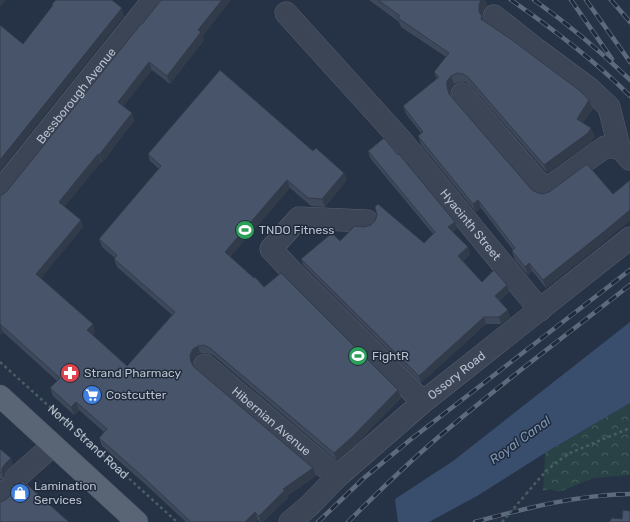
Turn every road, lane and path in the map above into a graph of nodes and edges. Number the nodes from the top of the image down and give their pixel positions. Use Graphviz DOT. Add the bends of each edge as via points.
graph roads {
  1 [pos="153,0"];
  2 [pos="286,13"];
  3 [pos="494,16"];
  4 [pos="462,94"];
  5 [pos="624,153"];
  6 [pos="0,191"];
  7 [pos="367,221"];
  8 [pos="630,238"];
  9 [pos="540,310"];
  10 [pos="0,362"];
  11 [pos="206,365"];
  12 [pos="0,396"];
  13 [pos="423,402"];
  14 [pos="630,428"];
  15 [pos="53,444"];
  16 [pos="337,477"];
  17 [pos="7,488"];
  18 [pos="137,522"];
  19 [pos="177,522"];
  20 [pos="290,522"];
  21 [pos="502,522"];
  1 -- 6 [label="street, Bessborough Avenue"];
  2 -- 9 [label="street, Hyacinth Street" via="401,140"];
  3 -- 5 [label="street" via="590,89 609,107"];
  4 -- 5 [label="street" via="545,190 605,147"];
  7 -- 13 [label="street" via="299,218 271,249"];
  8 -- 9 [label="street, Ossory Road"];
  9 -- 13 [label="street, Ossory Road"];
  10 -- 19 [label="path, North Strand Road"];
  11 -- 16 [label="street, Hibernian Avenue"];
  12 -- 15 [label="main road"];
  13 -- 16 [label="street, Ossory Road"];
  14 -- 21 [label="path, bridge" via="558,461 546,471"];
  15 -- 17 [label="street"];
  15 -- 18 [label="main road"];
  16 -- 20 [label="street, Ossory Road"];
}
